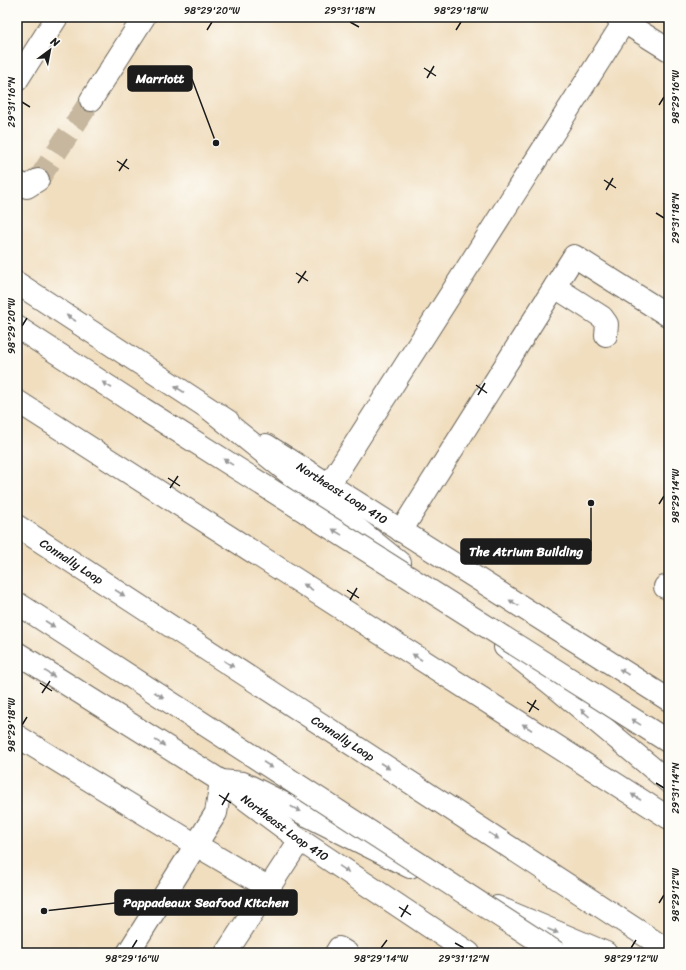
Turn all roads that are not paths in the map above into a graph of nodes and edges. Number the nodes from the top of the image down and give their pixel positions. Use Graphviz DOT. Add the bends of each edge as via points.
graph roads {
  1 [pos="57,17"];
  2 [pos="144,17"];
  3 [pos="621,19"];
  4 [pos="669,50"];
  5 [pos="17,80"];
  6 [pos="90,100"];
  7 [pos="38,180"];
  8 [pos="17,182"];
  9 [pos="17,283"];
  10 [pos="555,287"];
  11 [pos="669,316"];
  12 [pos="17,327"];
  13 [pos="606,335"];
  14 [pos="17,401"];
  15 [pos="212,411"];
  16 [pos="330,485"];
  17 [pos="17,526"];
  18 [pos="401,531"];
  19 [pos="17,603"];
  20 [pos="17,653"];
  21 [pos="669,700"];
  22 [pos="17,736"];
  23 [pos="669,742"];
  24 [pos="221,781"];
  25 [pos="669,782"];
  26 [pos="669,818"];
  27 [pos="300,840"];
  28 [pos="196,845"];
  29 [pos="269,888"];
  30 [pos="669,951"];
  31 [pos="128,953"];
  32 [pos="226,953"];
  33 [pos="336,953"];
  34 [pos="347,953"];
  35 [pos="469,953"];
  36 [pos="557,953"];
  37 [pos="606,953"];
  1 -- 5 [label="main road"];
  2 -- 6 [label="main road"];
  3 -- 4 [label="main road"];
  3 -- 16 [label="main road"];
  7 -- 8 [label="main road" via="27,187"];
  15 -- 9 [label="main road, Northeast Loop 410, one-way"];
  10 -- 11 [label="main road" via="574,256"];
  10 -- 13 [label="main road" via="602,317 607,324"];
  10 -- 18 [label="main road"];
  23 -- 12 [label="main road, one-way, bridge"];
  26 -- 14 [label="main road, one-way"];
  15 -- 16 [label="main road, Northeast Loop 410"];
  25 -- 15 [label="main road, one-way"];
  16 -- 18 [label="main road, Northeast Loop 410"];
  17 -- 30 [label="main road, Connally Loop, one-way"];
  21 -- 18 [label="main road, Northeast Loop 410, one-way"];
  19 -- 36 [label="main road, one-way, bridge"];
  20 -- 24 [label="main road, Northeast Loop 410, one-way"];
  22 -- 28 [label="main road"];
  24 -- 27 [label="main road, Northeast Loop 410"];
  24 -- 28 [label="main road" via="216,813"];
  24 -- 37 [label="main road, one-way" via="243,783 451,888"];
  27 -- 29 [label="main road"];
  27 -- 35 [label="main road, Northeast Loop 410, one-way"];
  28 -- 29 [label="main road"];
  28 -- 31 [label="main road"];
  29 -- 32 [label="main road"];
  33 -- 34 [label="main road" via="339,948"];
}
